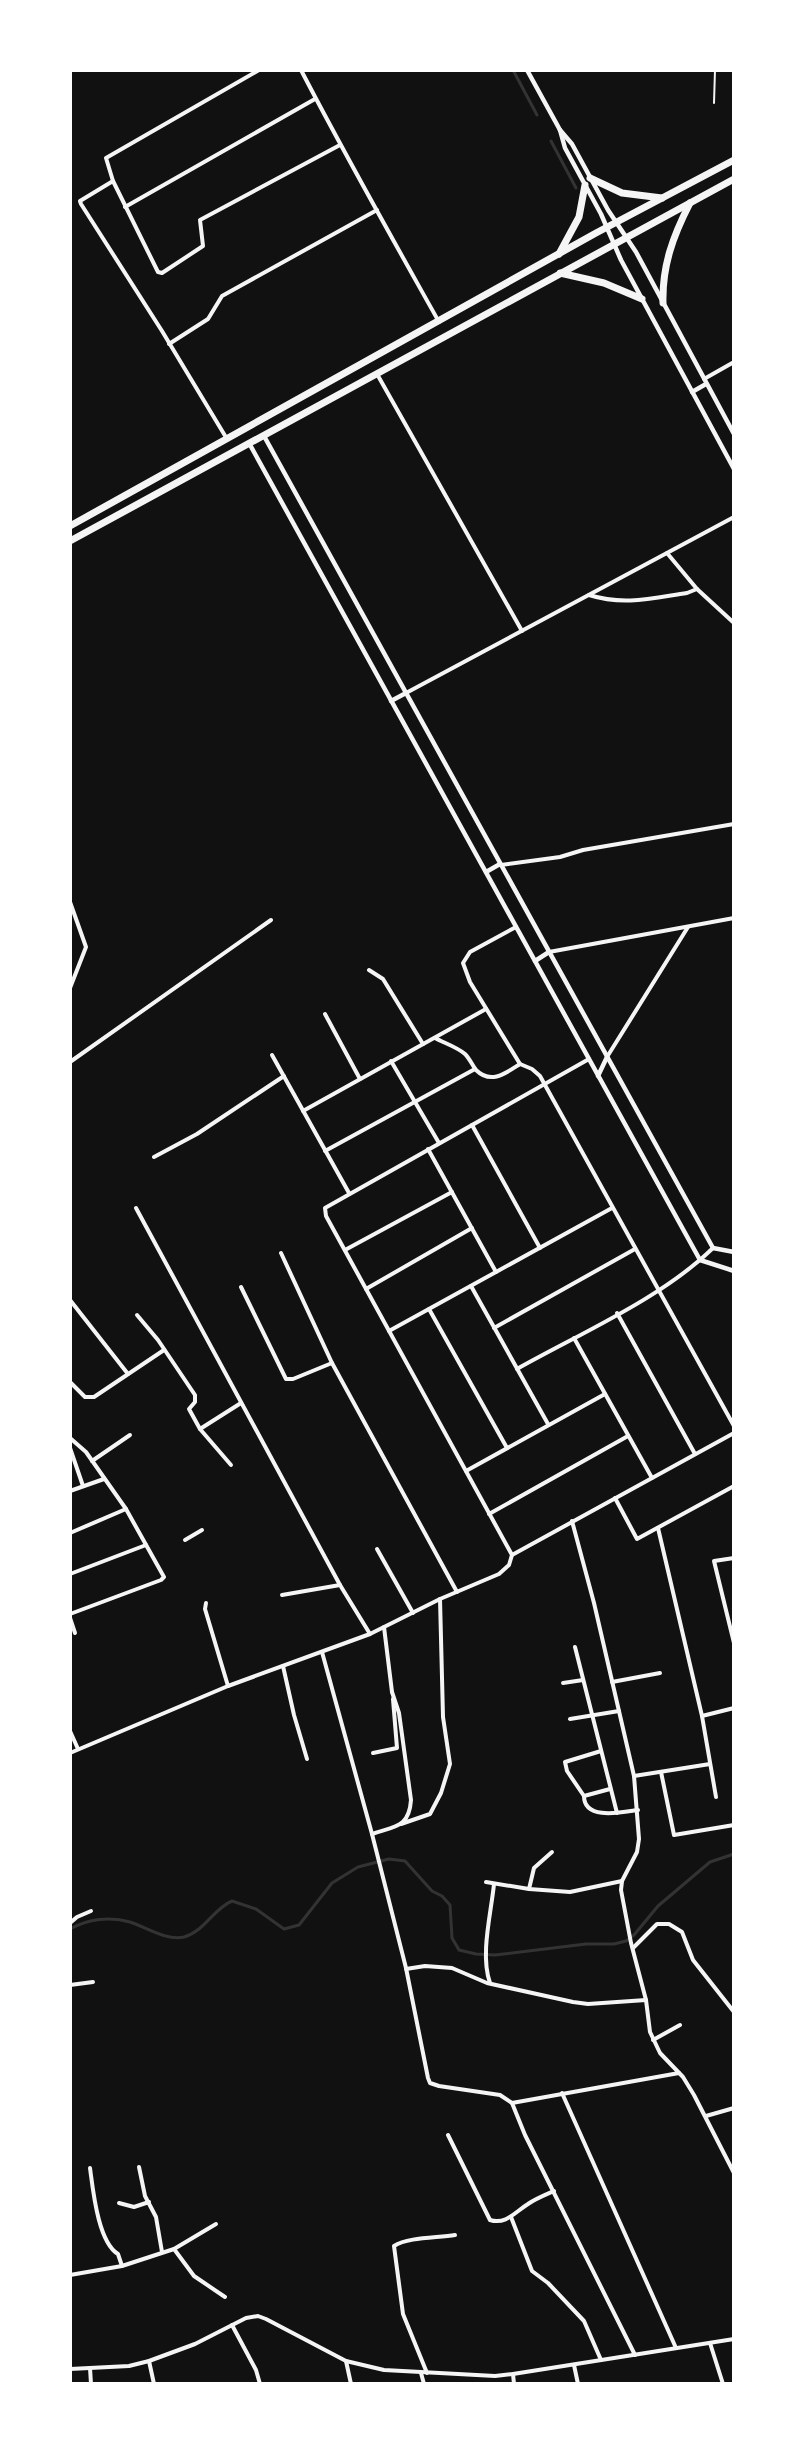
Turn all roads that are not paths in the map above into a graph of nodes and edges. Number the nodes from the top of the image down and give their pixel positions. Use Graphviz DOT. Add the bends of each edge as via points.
graph roads {
  1 [pos="259,70"];
  2 [pos="301,70"];
  3 [pos="527,70"];
  4 [pos="715,70"];
  5 [pos="315,99"];
  6 [pos="714,103"];
  7 [pos="560,130"];
  8 [pos="340,145"];
  9 [pos="734,160"];
  10 [pos="590,178"];
  11 [pos="734,179"];
  12 [pos="113,181"];
  13 [pos="585,185"];
  14 [pos="664,198"];
  15 [pos="690,203"];
  16 [pos="126,207"];
  17 [pos="377,210"];
  18 [pos="616,223"];
  19 [pos="607,228"];
  20 [pos="626,237"];
  21 [pos="614,244"];
  22 [pos="557,256"];
  23 [pos="560,273"];
  24 [pos="642,299"];
  25 [pos="663,303"];
  26 [pos="464,308"];
  27 [pos="439,322"];
  28 [pos="471,322"];
  29 [pos="169,344"];
  30 [pos="734,362"];
  31 [pos="377,374"];
  32 [pos="705,382"];
  33 [pos="692,392"];
  34 [pos="734,434"];
  35 [pos="264,435"];
  36 [pos="227,440"];
  37 [pos="249,443"];
  38 [pos="734,469"];
  39 [pos="734,517"];
  40 [pos="70,526"];
  41 [pos="70,541"];
  42 [pos="667,553"];
  43 [pos="697,589"];
  44 [pos="589,595"];
  45 [pos="734,623"];
  46 [pos="522,631"];
  47 [pos="406,693"];
  48 [pos="392,701"];
  49 [pos="734,824"];
  50 [pos="501,864"];
  51 [pos="486,872"];
  52 [pos="70,902"];
  53 [pos="72,910"];
  54 [pos="734,918"];
  55 [pos="271,920"];
  56 [pos="516,927"];
  57 [pos="688,927"];
  58 [pos="549,952"];
  59 [pos="535,961"];
  60 [pos="78,970"];
  61 [pos="369,970"];
  62 [pos="70,974"];
  63 [pos="70,988"];
  64 [pos="486,1009"];
  65 [pos="325,1014"];
  66 [pos="435,1038"];
  67 [pos="423,1044"];
  68 [pos="272,1055"];
  69 [pos="608,1057"];
  70 [pos="589,1059"];
  71 [pos="392,1061"];
  72 [pos="70,1062"];
  73 [pos="520,1064"];
  74 [pos="475,1069"];
  75 [pos="284,1076"];
  76 [pos="598,1076"];
  77 [pos="360,1079"];
  78 [pos="544,1085"];
  79 [pos="415,1102"];
  80 [pos="303,1111"];
  81 [pos="472,1125"];
  82 [pos="439,1143"];
  83 [pos="428,1149"];
  84 [pos="325,1151"];
  85 [pos="154,1157"];
  86 [pos="452,1192"];
  87 [pos="349,1193"];
  88 [pos="136,1208"];
  89 [pos="612,1208"];
  90 [pos="472,1228"];
  91 [pos="540,1248"];
  92 [pos="713,1248"];
  93 [pos="635,1249"];
  94 [pos="345,1250"];
  95 [pos="734,1252"];
  96 [pos="281,1253"];
  97 [pos="700,1260"];
  98 [pos="734,1270"];
  99 [pos="496,1272"];
  100 [pos="471,1286"];
  101 [pos="241,1287"];
  102 [pos="366,1289"];
  103 [pos="658,1291"];
  104 [pos="70,1300"];
  105 [pos="429,1309"];
  106 [pos="617,1313"];
  107 [pos="137,1315"];
  108 [pos="494,1328"];
  109 [pos="389,1331"];
  110 [pos="574,1338"];
  111 [pos="164,1350"];
  112 [pos="332,1363"];
  113 [pos="517,1369"];
  114 [pos="128,1374"];
  115 [pos="70,1382"];
  116 [pos="605,1394"];
  117 [pos="241,1403"];
  118 [pos="548,1424"];
  119 [pos="734,1426"];
  120 [pos="200,1429"];
  121 [pos="734,1433"];
  122 [pos="130,1435"];
  123 [pos="628,1436"];
  124 [pos="70,1438"];
  125 [pos="70,1448"];
  126 [pos="507,1448"];
  127 [pos="695,1454"];
  128 [pos="92,1461"];
  129 [pos="231,1465"];
  130 [pos="466,1471"];
  131 [pos="652,1478"];
  132 [pos="104,1479"];
  133 [pos="83,1486"];
  134 [pos="734,1486"];
  135 [pos="70,1491"];
  136 [pos="615,1498"];
  137 [pos="126,1509"];
  138 [pos="489,1514"];
  139 [pos="572,1521"];
  140 [pos="658,1528"];
  141 [pos="202,1530"];
  142 [pos="70,1533"];
  143 [pos="185,1540"];
  144 [pos="146,1545"];
  145 [pos="377,1549"];
  146 [pos="512,1555"];
  147 [pos="734,1558"];
  148 [pos="70,1574"];
  149 [pos="340,1585"];
  150 [pos="457,1592"];
  151 [pos="282,1595"];
  152 [pos="440,1599"];
  153 [pos="206,1603"];
  154 [pos="413,1613"];
  155 [pos="70,1616"];
  156 [pos="384,1627"];
  157 [pos="75,1633"];
  158 [pos="370,1634"];
  159 [pos="734,1643"];
  160 [pos="575,1647"];
  161 [pos="322,1652"];
  162 [pos="283,1666"];
  163 [pos="660,1673"];
  164 [pos="583,1680"];
  165 [pos="612,1682"];
  166 [pos="563,1683"];
  167 [pos="228,1686"];
  168 [pos="392,1692"];
  169 [pos="734,1708"];
  170 [pos="619,1711"];
  171 [pos="592,1714"];
  172 [pos="702,1716"];
  173 [pos="570,1719"];
  174 [pos="70,1731"];
  175 [pos="78,1749"];
  176 [pos="601,1751"];
  177 [pos="70,1753"];
  178 [pos="373,1753"];
  179 [pos="308,1760"];
  180 [pos="710,1764"];
  181 [pos="661,1772"];
  182 [pos="634,1776"];
  183 [pos="610,1789"];
  184 [pos="584,1796"];
  185 [pos="717,1797"];
  186 [pos="638,1810"];
  187 [pos="617,1813"];
  188 [pos="401,1824"];
  189 [pos="734,1824"];
  190 [pos="372,1834"];
  191 [pos="552,1852"];
  192 [pos="621,1881"];
  193 [pos="486,1882"];
  194 [pos="494,1884"];
  195 [pos="529,1889"];
  196 [pos="91,1911"];
  197 [pos="70,1923"];
  198 [pos="633,1948"];
  199 [pos="406,1968"];
  200 [pos="93,1982"];
  201 [pos="490,1984"];
  202 [pos="70,1985"];
  203 [pos="646,2000"];
  204 [pos="734,2012"];
  205 [pos="680,2025"];
  206 [pos="653,2040"];
  207 [pos="679,2073"];
  208 [pos="561,2093"];
  209 [pos="512,2103"];
  210 [pos="734,2108"];
  211 [pos="706,2116"];
  212 [pos="448,2135"];
  213 [pos="139,2167"];
  214 [pos="90,2168"];
  215 [pos="734,2173"];
  216 [pos="554,2191"];
  217 [pos="149,2202"];
  218 [pos="119,2204"];
  219 [pos="511,2217"];
  220 [pos="216,2224"];
  221 [pos="455,2235"];
  222 [pos="174,2249"];
  223 [pos="162,2252"];
  224 [pos="122,2266"];
  225 [pos="70,2275"];
  226 [pos="225,2297"];
  227 [pos="232,2325"];
  228 [pos="734,2338"];
  229 [pos="710,2343"];
  230 [pos="676,2348"];
  231 [pos="635,2355"];
  232 [pos="601,2360"];
  233 [pos="149,2361"];
  234 [pos="346,2361"];
  235 [pos="574,2365"];
  236 [pos="90,2368"];
  237 [pos="70,2369"];
  238 [pos="424,2373"];
  239 [pos="513,2374"];
  240 [pos="91,2384"];
  241 [pos="154,2384"];
  242 [pos="260,2384"];
  243 [pos="351,2384"];
  244 [pos="424,2384"];
  245 [pos="514,2384"];
  246 [pos="578,2384"];
  247 [pos="723,2384"];
  1 -- 12 [label="street" via="106,157"];
  2 -- 5 [label="street"];
  3 -- 7 [label="street"];
  4 -- 6 [label="lane"];
  5 -- 8 [label="street"];
  5 -- 16 [label="street"];
  7 -- 10 [label="street"];
  7 -- 13 [label="street"];
  8 -- 16 [label="street" via="200,220 203,246 162,273 158,272"];
  8 -- 17 [label="street"];
  9 -- 14 [label="highway"];
  10 -- 14 [label="highway" via="622,193"];
  10 -- 18 [label="street"];
  11 -- 15 [label="highway"];
  12 -- 16 [label="street"];
  12 -- 29 [label="street" via="85,197 81,204"];
  13 -- 19 [label="street"];
  13 -- 22 [label="highway" via="579,217"];
  14 -- 18 [label="highway"];
  15 -- 20 [label="highway"];
  15 -- 25 [label="highway" via="666,262"];
  17 -- 27 [label="street"];
  17 -- 29 [label="street" via="222,296 208,320"];
  18 -- 19 [label="highway"];
  18 -- 20 [label="street"];
  19 -- 21 [label="street"];
  19 -- 22 [label="highway"];
  20 -- 21 [label="highway"];
  20 -- 25 [label="street"];
  21 -- 23 [label="highway"];
  21 -- 24 [label="street"];
  22 -- 26 [label="highway"];
  23 -- 24 [label="highway" via="604,283"];
  23 -- 28 [label="highway"];
  24 -- 33 [label="street"];
  25 -- 32 [label="street"];
  26 -- 27 [label="highway"];
  26 -- 28 [label="highway"];
  27 -- 36 [label="highway"];
  28 -- 31 [label="highway"];
  29 -- 36 [label="street"];
  30 -- 32 [label="street"];
  31 -- 35 [label="highway"];
  31 -- 46 [label="street"];
  32 -- 33 [label="street"];
  32 -- 34 [label="street"];
  33 -- 38 [label="street"];
  35 -- 37 [label="highway"];
  35 -- 47 [label="street"];
  36 -- 40 [label="highway"];
  37 -- 41 [label="highway"];
  37 -- 48 [label="street"];
  39 -- 42 [label="street"];
  42 -- 43 [label="street"];
  42 -- 44 [label="street"];
  43 -- 44 [label="street" via="623,602"];
  43 -- 45 [label="street"];
  44 -- 46 [label="street"];
  46 -- 47 [label="street"];
  47 -- 48 [label="street"];
  47 -- 50 [label="street"];
  48 -- 51 [label="street"];
  49 -- 50 [label="street" via="560,857"];
  50 -- 51 [label="street"];
  50 -- 58 [label="street"];
  51 -- 56 [label="street"];
  52 -- 53 [label="street"];
  53 -- 60 [label="street" via="86,947"];
  54 -- 57 [label="street"];
  55 -- 72 [label="street"];
  56 -- 59 [label="street"];
  56 -- 64 [label="street" via="465,957 465,970"];
  57 -- 58 [label="street"];
  57 -- 69 [label="street"];
  58 -- 59 [label="street"];
  58 -- 69 [label="street"];
  59 -- 70 [label="street"];
  60 -- 62 [label="street"];
  60 -- 63 [label="street"];
  61 -- 67 [label="street" via="380,976"];
  64 -- 66 [label="street"];
  64 -- 73 [label="street"];
  65 -- 77 [label="street"];
  66 -- 67 [label="street"];
  66 -- 74 [label="street" via="465,1054"];
  67 -- 71 [label="street"];
  68 -- 75 [label="street"];
  69 -- 76 [label="street"];
  69 -- 92 [label="street"];
  70 -- 76 [label="street"];
  70 -- 78 [label="street"];
  71 -- 77 [label="street"];
  71 -- 79 [label="street"];
  73 -- 74 [label="street" via="494,1078"];
  73 -- 78 [label="street" via="537,1073"];
  74 -- 79 [label="street"];
  75 -- 80 [label="street"];
  75 -- 85 [label="street"];
  76 -- 97 [label="street"];
  77 -- 80 [label="street"];
  78 -- 81 [label="street"];
  78 -- 89 [label="street"];
  79 -- 82 [label="street"];
  79 -- 84 [label="street"];
  80 -- 84 [label="street"];
  81 -- 82 [label="street"];
  81 -- 91 [label="street"];
  82 -- 83 [label="street"];
  83 -- 86 [label="street"];
  83 -- 87 [label="street"];
  84 -- 87 [label="street"];
  86 -- 90 [label="street"];
  86 -- 94 [label="street"];
  87 -- 94 [label="street" via="327,1205 325,1211"];
  88 -- 117 [label="street"];
  89 -- 91 [label="street"];
  89 -- 93 [label="street"];
  90 -- 99 [label="street"];
  90 -- 102 [label="street"];
  91 -- 99 [label="street"];
  92 -- 95 [label="street"];
  92 -- 97 [label="street"];
  93 -- 103 [label="street"];
  93 -- 108 [label="street"];
  94 -- 102 [label="street"];
  96 -- 112 [label="street"];
  97 -- 98 [label="street"];
  97 -- 103 [label="street"];
  99 -- 100 [label="street"];
  100 -- 105 [label="street"];
  100 -- 108 [label="street"];
  101 -- 112 [label="street" via="286,1379"];
  102 -- 109 [label="street"];
  103 -- 106 [label="street"];
  103 -- 119 [label="street"];
  104 -- 114 [label="street"];
  105 -- 109 [label="street"];
  105 -- 126 [label="street"];
  106 -- 110 [label="street"];
  106 -- 127 [label="street"];
  107 -- 111 [label="street"];
  108 -- 113 [label="street"];
  109 -- 130 [label="street"];
  110 -- 113 [label="street"];
  110 -- 116 [label="street"];
  111 -- 114 [label="street"];
  111 -- 120 [label="street" via="195,1395 189,1409"];
  112 -- 150 [label="street"];
  113 -- 118 [label="street"];
  114 -- 115 [label="street" via="89,1398"];
  116 -- 118 [label="street"];
  116 -- 123 [label="street"];
  117 -- 120 [label="street"];
  117 -- 149 [label="street"];
  118 -- 126 [label="street"];
  120 -- 129 [label="street"];
  121 -- 127 [label="street"];
  122 -- 128 [label="street"];
  123 -- 131 [label="street"];
  123 -- 138 [label="street"];
  124 -- 128 [label="street"];
  125 -- 133 [label="street"];
  126 -- 130 [label="street"];
  127 -- 131 [label="street"];
  128 -- 132 [label="street"];
  130 -- 138 [label="street"];
  131 -- 136 [label="street"];
  132 -- 133 [label="street"];
  132 -- 137 [label="street"];
  133 -- 135 [label="street"];
  134 -- 140 [label="street"];
  136 -- 139 [label="street"];
  136 -- 140 [label="street" via="637,1539"];
  137 -- 142 [label="street"];
  137 -- 144 [label="street"];
  138 -- 146 [label="street"];
  139 -- 146 [label="street"];
  139 -- 165 [label="street"];
  140 -- 172 [label="street"];
  141 -- 143 [label="street"];
  144 -- 148 [label="street"];
  144 -- 155 [label="street" via="164,1579"];
  145 -- 154 [label="street"];
  146 -- 150 [label="street" via="509,1565 499,1574"];
  147 -- 159 [label="street" via="714,1561"];
  149 -- 151 [label="street"];
  149 -- 158 [label="street"];
  150 -- 152 [label="street"];
  152 -- 154 [label="street"];
  152 -- 188 [label="street" via="444,1725 450,1764 429,1814"];
  153 -- 167 [label="street"];
  154 -- 156 [label="street"];
  155 -- 157 [label="street"];
  156 -- 158 [label="street"];
  156 -- 168 [label="street"];
  158 -- 161 [label="street"];
  160 -- 164 [label="street"];
  161 -- 162 [label="street"];
  161 -- 190 [label="street"];
  162 -- 167 [label="street"];
  162 -- 179 [label="street"];
  163 -- 165 [label="street"];
  164 -- 166 [label="street"];
  164 -- 171 [label="street"];
  165 -- 170 [label="street"];
  167 -- 175 [label="street"];
  168 -- 178 [label="street" via="397,1748"];
  168 -- 188 [label="street" via="399,1713 411,1800 410,1813"];
  169 -- 172 [label="street"];
  170 -- 171 [label="street"];
  170 -- 182 [label="street"];
  171 -- 173 [label="street"];
  171 -- 176 [label="street"];
  172 -- 180 [label="street"];
  174 -- 175 [label="street"];
  175 -- 177 [label="street"];
  176 -- 183 [label="street"];
  176 -- 184 [label="street" via="565,1762"];
  180 -- 181 [label="street"];
  180 -- 185 [label="street"];
  181 -- 182 [label="street"];
  181 -- 189 [label="street" via="674,1834"];
  182 -- 186 [label="street"];
  183 -- 184 [label="street"];
  183 -- 187 [label="street"];
  184 -- 187 [label="street" via="593,1811"];
  186 -- 187 [label="street"];
  186 -- 192 [label="street" via="638,1848"];
  188 -- 190 [label="street"];
  190 -- 199 [label="street"];
  191 -- 195 [label="street" via="534,1868"];
  192 -- 195 [label="street" via="570,1892"];
  192 -- 198 [label="street"];
  193 -- 194 [label="street"];
  194 -- 195 [label="street"];
  194 -- 201 [label="street" via="485,1970"];
  196 -- 197 [label="street"];
  198 -- 203 [label="street"];
  198 -- 204 [label="street" via="659,1923 682,1932 693,1960"];
  199 -- 201 [label="street" via="446,1967"];
  199 -- 209 [label="street" via="430,2083 496,2093"];
  200 -- 202 [label="street"];
  201 -- 203 [label="street" via="588,2004"];
  203 -- 206 [label="street"];
  205 -- 206 [label="street"];
  206 -- 207 [label="street"];
  207 -- 208 [label="street"];
  207 -- 211 [label="street"];
  208 -- 209 [label="street"];
  208 -- 230 [label="street"];
  209 -- 216 [label="street"];
  210 -- 211 [label="street"];
  211 -- 215 [label="street"];
  212 -- 219 [label="street" via="487,2217 496,2222"];
  213 -- 217 [label="street"];
  214 -- 224 [label="street" via="99,2219"];
  216 -- 219 [label="street"];
  216 -- 231 [label="street"];
  217 -- 218 [label="street" via="134,2207"];
  217 -- 223 [label="street" via="156,2217"];
  219 -- 232 [label="street" via="532,2271 584,2321"];
  220 -- 222 [label="street"];
  221 -- 238 [label="street" via="414,2239 396,2244 393,2250 404,2314"];
  222 -- 223 [label="street"];
  222 -- 226 [label="street" via="194,2276"];
  223 -- 224 [label="street"];
  224 -- 225 [label="street"];
  227 -- 233 [label="street"];
  227 -- 234 [label="street" via="258,2316"];
  227 -- 242 [label="street"];
  228 -- 229 [label="street"];
  229 -- 230 [label="street"];
  229 -- 247 [label="street"];
  230 -- 231 [label="street"];
  231 -- 232 [label="street"];
  232 -- 235 [label="street"];
  233 -- 236 [label="street"];
  233 -- 241 [label="street"];
  234 -- 238 [label="street" via="384,2370"];
  234 -- 243 [label="street"];
  235 -- 239 [label="street"];
  235 -- 246 [label="street"];
  236 -- 237 [label="street"];
  236 -- 240 [label="street"];
  238 -- 239 [label="street"];
  238 -- 244 [label="street"];
  239 -- 245 [label="street"];
}
